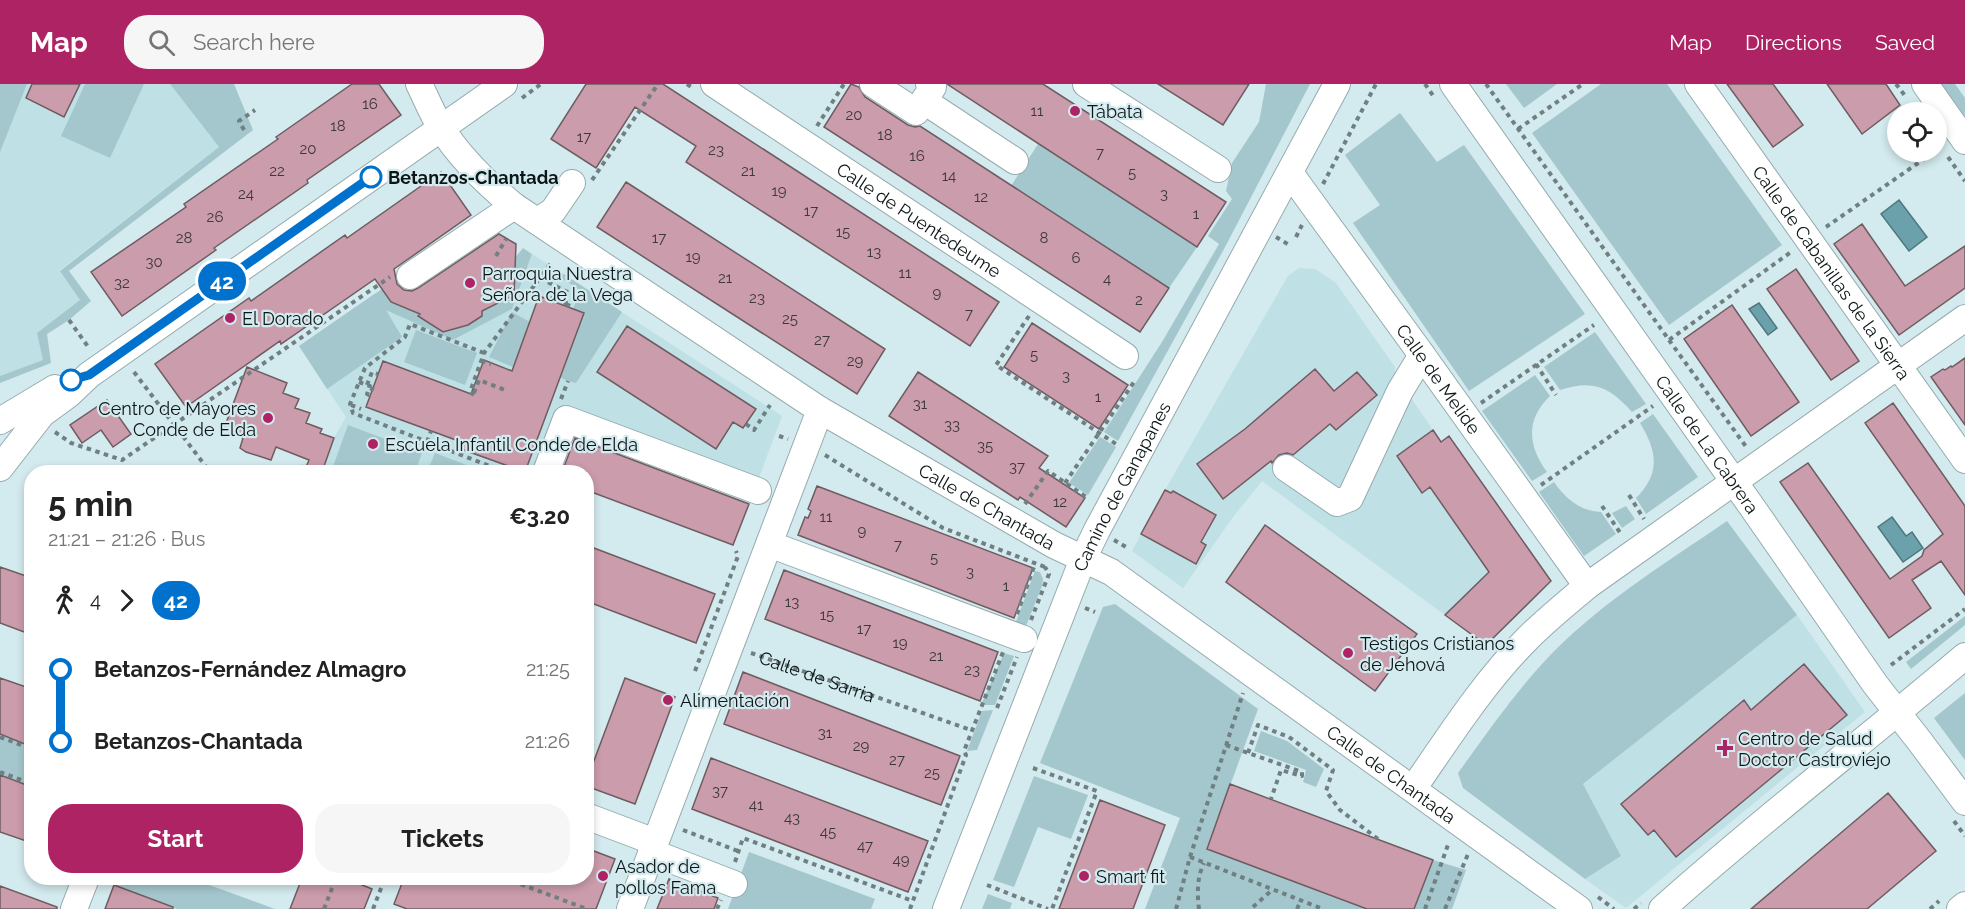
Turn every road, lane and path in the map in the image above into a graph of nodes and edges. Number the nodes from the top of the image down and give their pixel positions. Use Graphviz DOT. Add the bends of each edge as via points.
graph roads {
  1 [pos="419,84"];
  2 [pos="541,84"];
  3 [pos="658,84"];
  4 [pos="687,84"];
  5 [pos="844,84"];
  6 [pos="873,84"];
  7 [pos="1086,84"];
  8 [pos="1337,84"];
  9 [pos="1376,84"];
  10 [pos="1425,84"];
  11 [pos="1486,84"];
  12 [pos="1583,84"];
  13 [pos="1698,84"];
  14 [pos="1925,84"];
  15 [pos="705,87"];
  16 [pos="926,93"];
  17 [pos="508,94"];
  18 [pos="1445,94"];
  19 [pos="1931,102"];
  20 [pos="255,110"];
  21 [pos="441,128"];
  22 [pos="1518,129"];
  23 [pos="244,130"];
  24 [pos="805,145"];
  25 [pos="1947,152"];
  26 [pos="1015,161"];
  27 [pos="1925,162"];
  28 [pos="1218,169"];
  29 [pos="1290,173"];
  30 [pos="575,179"];
  31 [pos="1965,181"];
  32 [pos="1322,185"];
  33 [pos="514,206"];
  34 [pos="537,221"];
  35 [pos="1821,231"];
  36 [pos="509,236"];
  37 [pos="1786,242"];
  38 [pos="496,256"];
  39 [pos="551,263"];
  40 [pos="403,274"];
  41 [pos="540,278"];
  42 [pos="567,306"];
  43 [pos="1034,309"];
  44 [pos="1587,315"];
  45 [pos="1965,318"];
  46 [pos="69,320"];
  47 [pos="1594,325"];
  48 [pos="1601,334"];
  49 [pos="1669,340"];
  50 [pos="89,348"];
  51 [pos="484,352"];
  52 [pos="1422,355"];
  53 [pos="1125,356"];
  54 [pos="481,361"];
  55 [pos="490,364"];
  56 [pos="1536,364"];
  57 [pos="1898,365"];
  58 [pos="134,372"];
  59 [pos="378,374"];
  60 [pos="89,375"];
  61 [pos="359,382"];
  62 [pos="1134,382"];
  63 [pos="375,383"];
  64 [pos="367,385"];
  65 [pos="505,390"];
  66 [pos="1556,395"];
  67 [pos="1646,397"];
  68 [pos="350,404"];
  69 [pos="770,405"];
  70 [pos="1653,406"];
  71 [pos="1476,407"];
  72 [pos="361,409"];
  73 [pos="820,410"];
  74 [pos="42,414"];
  75 [pos="1659,415"];
  76 [pos="0,421"];
  77 [pos="746,424"];
  78 [pos="173,425"];
  79 [pos="431,431"];
  80 [pos="1099,433"];
  81 [pos="1756,441"];
  82 [pos="427,442"];
  83 [pos="1119,446"];
  84 [pos="468,452"];
  85 [pos="820,452"];
  86 [pos="466,457"];
  87 [pos="1965,460"];
  88 [pos="204,465"];
  89 [pos="487,465"];
  90 [pos="549,465"];
  91 [pos="0,468"];
  92 [pos="1286,468"];
  93 [pos="1734,482"];
  94 [pos="1065,483"];
  95 [pos="758,490"];
  96 [pos="1533,491"];
  97 [pos="1629,495"];
  98 [pos="1089,499"];
  99 [pos="1602,506"];
  100 [pos="1023,507"];
  101 [pos="1652,513"];
  102 [pos="1644,519"];
  103 [pos="1636,524"];
  104 [pos="1629,529"];
  105 [pos="1621,534"];
  106 [pos="1612,541"];
  107 [pos="769,544"];
  108 [pos="736,551"];
  109 [pos="1083,559"];
  110 [pos="1035,564"];
  111 [pos="1045,567"];
  112 [pos="1587,586"];
  113 [pos="1965,609"];
  114 [pos="1017,637"];
  115 [pos="745,651"];
  116 [pos="1965,656"];
  117 [pos="1891,665"];
  118 [pos="694,674"];
  119 [pos="1243,692"];
  120 [pos="1898,713"];
  121 [pos="971,730"];
  122 [pos="0,737"];
  123 [pos="24,746"];
  124 [pos="1226,746"];
  125 [pos="1248,753"];
  126 [pos="1033,768"];
  127 [pos="0,772"];
  128 [pos="24,781"];
  129 [pos="1413,789"];
  130 [pos="1271,799"];
  131 [pos="1958,810"];
  132 [pos="594,819"];
  133 [pos="1965,836"];
  134 [pos="1450,838"];
  135 [pos="656,839"];
  136 [pos="1378,839"];
  137 [pos="738,851"];
  138 [pos="1074,851"];
  139 [pos="1469,851"];
  140 [pos="1080,853"];
  141 [pos="1190,857"];
  142 [pos="1204,863"];
  143 [pos="730,883"];
  144 [pos="83,885"];
  145 [pos="333,885"];
  146 [pos="382,885"];
  147 [pos="523,885"];
  148 [pos="987,885"];
  149 [pos="1273,889"];
  150 [pos="1301,900"];
  151 [pos="1585,900"];
  152 [pos="913,901"];
  153 [pos="1655,903"];
  154 [pos="1965,905"];
  155 [pos="1253,907"];
  156 [pos="1608,907"];
  157 [pos="74,909"];
  158 [pos="324,909"];
  159 [pos="373,909"];
  160 [pos="587,909"];
  161 [pos="630,909"];
  162 [pos="717,909"];
  163 [pos="910,909"];
  164 [pos="946,909"];
  165 [pos="1050,909"];
  166 [pos="1176,909"];
  167 [pos="1199,909"];
  168 [pos="1297,909"];
  169 [pos="1323,909"];
  170 [pos="1425,909"];
  171 [pos="1445,909"];
  172 [pos="1614,909"];
  173 [pos="1634,909"];
  174 [pos="1960,909"];
  1 -- 21 [label="street, Calle de Chantada"];
  2 -- 17 [label="path"];
  3 -- 30 [label="path"];
  4 -- 15 [label="path"];
  5 -- 24 [label="path"];
  6 -- 16 [label="street" via="916,112"];
  7 -- 28 [label="street"];
  8 -- 29 [label="street, Camino de Ganapanes"];
  9 -- 32 [label="path"];
  10 -- 18 [label="path"];
  11 -- 22 [label="path"];
  12 -- 22 [label="path"];
  13 -- 57 [label="street, Calle de Cabanillas de la Sierra"];
  14 -- 19 [label="street"];
  15 -- 24 [label="street, Calle de Puentedeume"];
  16 -- 26 [label="street"];
  17 -- 21 [label="street"];
  18 -- 93 [label="street, Calle de La Cabrera"];
  20 -- 23 [label="path" via="239,121"];
  21 -- 33 [label="street, Calle de Chantada" via="469,164"];
  21 -- 60 [label="street"];
  22 -- 49 [label="path"];
  24 -- 53 [label="street, Calle de Puentedeume"];
  25 -- 31 [label="path"];
  27 -- 35 [label="path"];
  29 -- 52 [label="street, Calle de Melide"];
  29 -- 109 [label="street, Camino de Ganapanes"];
  30 -- 34 [label="street" via="553,211"];
  33 -- 34 [label="street, Calle de Chantada"];
  33 -- 40 [label="street"];
  34 -- 73 [label="street, Calle de Chantada"];
  36 -- 38 [label="path"];
  37 -- 49 [label="path" via="1793,251"];
  39 -- 41 [label="path"];
  40 -- 78 [label="path"];
  41 -- 42 [label="path" via="575,296"];
  41 -- 51 [label="path"];
  43 -- 80 [label="path" via="996,365"];
  44 -- 47 [label="path"];
  45 -- 57 [label="street"];
  46 -- 50 [label="path"];
  47 -- 48 [label="path"];
  47 -- 56 [label="path"];
  49 -- 81 [label="path" via="1747,448"];
  51 -- 54 [label="path"];
  51 -- 61 [label="path" via="410,324 405,337 365,368"];
  52 -- 92 [label="street" via="1400,391 1350,498 1337,503"];
  52 -- 112 [label="street, Calle de Melide"];
  54 -- 55 [label="path"];
  54 -- 65 [label="path" via="470,392 474,394 480,380"];
  56 -- 66 [label="path"];
  56 -- 71 [label="path"];
  57 -- 87 [label="street, Calle de Cabanillas de la Sierra"];
  57 -- 93 [label="street"];
  58 -- 78 [label="path"];
  59 -- 64 [label="path" via="372,372"];
  60 -- 74 [label="street"];
  60 -- 76 [label="street" via="56,387"];
  61 -- 64 [label="path"];
  61 -- 68 [label="path"];
  62 -- 80 [label="path"];
  63 -- 64 [label="path" via="369,395"];
  67 -- 70 [label="path"];
  68 -- 72 [label="path"];
  68 -- 82 [label="path" via="353,413"];
  69 -- 77 [label="path" via="754,430"];
  70 -- 75 [label="path"];
  70 -- 96 [label="path"];
  73 -- 107 [label="street"];
  73 -- 109 [label="street, Calle de Chantada"];
  74 -- 78 [label="path" via="51,429 71,443 122,460"];
  74 -- 91 [label="street"];
  78 -- 88 [label="path"];
  79 -- 82 [label="path"];
  80 -- 83 [label="path"];
  80 -- 94 [label="path"];
  82 -- 86 [label="path"];
  84 -- 86 [label="path"];
  85 -- 110 [label="path" via="943,528"];
  86 -- 89 [label="path"];
  90 -- 95 [label="street" via="566,419"];
  93 -- 112 [label="street"];
  93 -- 120 [label="street, Calle de La Cabrera"];
  94 -- 98 [label="path"];
  94 -- 100 [label="path" via="1048,471"];
  97 -- 102 [label="path"];
  99 -- 105 [label="path"];
  101 -- 102 [label="path"];
  102 -- 103 [label="path"];
  104 -- 105 [label="path"];
  105 -- 106 [label="path"];
  107 -- 114 [label="street"];
  107 -- 135 [label="street"];
  108 -- 118 [label="path" via="738,556"];
  109 -- 129 [label="street, Calle de Chantada" via="1111,572"];
  109 -- 164 [label="street, Camino de Ganapanes"];
  110 -- 111 [label="path"];
  110 -- 114 [label="path"];
  112 -- 129 [label="street" via="1504,664"];
  113 -- 117 [label="path"];
  114 -- 121 [label="path"];
  115 -- 121 [label="path, Calle de Sarria"];
  116 -- 120 [label="street"];
  119 -- 124 [label="path"];
  120 -- 131 [label="street, Calle de La Cabrera"];
  120 -- 153 [label="street"];
  121 -- 152 [label="path" via="963,751 966,755"];
  122 -- 123 [label="path"];
  124 -- 125 [label="path"];
  124 -- 141 [label="path"];
  125 -- 130 [label="path" via="1302,772 1302,776 1281,770"];
  125 -- 136 [label="path" via="1258,725 1289,737 1334,771 1326,791 1340,810"];
  126 -- 138 [label="path" via="1096,791"];
  127 -- 128 [label="path"];
  129 -- 151 [label="street, Calle de Chantada"];
  131 -- 133 [label="path"];
  132 -- 135 [label="street"];
  134 -- 170 [label="path"];
  135 -- 137 [label="path"];
  135 -- 143 [label="street"];
  135 -- 161 [label="street"];
  137 -- 143 [label="path"];
  137 -- 152 [label="path" via="743,838"];
  138 -- 140 [label="path"];
  138 -- 165 [label="path"];
  139 -- 171 [label="path"];
  141 -- 142 [label="path"];
  141 -- 166 [label="path"];
  142 -- 149 [label="path"];
  142 -- 167 [label="path" via="1198,883"];
  143 -- 162 [label="path"];
  144 -- 157 [label="street"];
  145 -- 158 [label="path"];
  146 -- 159 [label="path"];
  147 -- 160 [label="path"];
  148 -- 165 [label="path"];
  149 -- 150 [label="path"];
  149 -- 155 [label="path"];
  150 -- 168 [label="path"];
  150 -- 169 [label="path"];
  151 -- 156 [label="path"];
  152 -- 163 [label="path"];
  153 -- 173 [label="path"];
  154 -- 174 [label="street"];
  156 -- 172 [label="path"];
}
